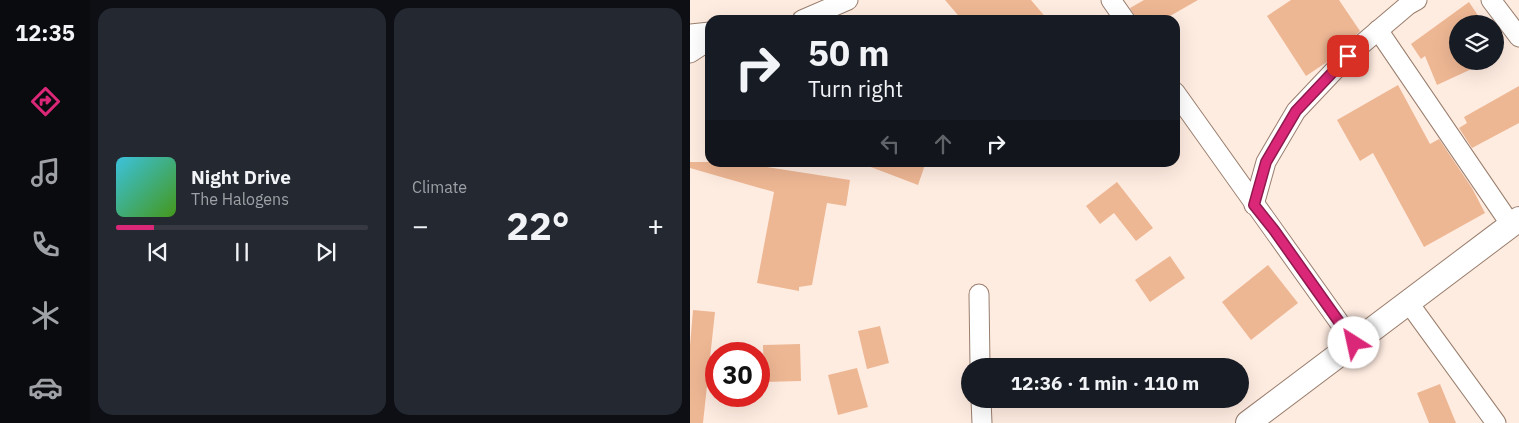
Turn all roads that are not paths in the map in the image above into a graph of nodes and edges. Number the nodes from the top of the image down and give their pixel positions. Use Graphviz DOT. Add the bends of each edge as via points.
graph roads {
  1 [pos="848,0"];
  2 [pos="1110,0"];
  3 [pos="1417,0"];
  4 [pos="1491,0"];
  5 [pos="814,15"];
  6 [pos="1120,15"];
  7 [pos="1378,30"];
  8 [pos="705,32"];
  9 [pos="690,34"];
  10 [pos="1519,37"];
  11 [pos="705,43"];
  12 [pos="690,53"];
  13 [pos="1180,99"];
  14 [pos="1254,205"];
  15 [pos="1515,222"];
  16 [pos="980,294"];
  17 [pos="1408,302"];
  18 [pos="1354,343"];
  19 [pos="980,358"];
  20 [pos="981,408"];
  21 [pos="982,423"];
  22 [pos="1248,423"];
  23 [pos="1496,423"];
  1 -- 5 [label="street"];
  2 -- 6 [label="street"];
  3 -- 7 [label="street"];
  4 -- 10 [label="street"];
  7 -- 14 [label="street" via="1348,56 1296,111 1266,162"];
  7 -- 15 [label="street"];
  8 -- 9 [label="street"];
  11 -- 12 [label="street"];
  13 -- 14 [label="street"];
  14 -- 18 [label="street"];
  15 -- 17 [label="street"];
  16 -- 19 [label="street"];
  17 -- 18 [label="street"];
  17 -- 23 [label="street"];
  18 -- 22 [label="street"];
  20 -- 21 [label="street"];
}
